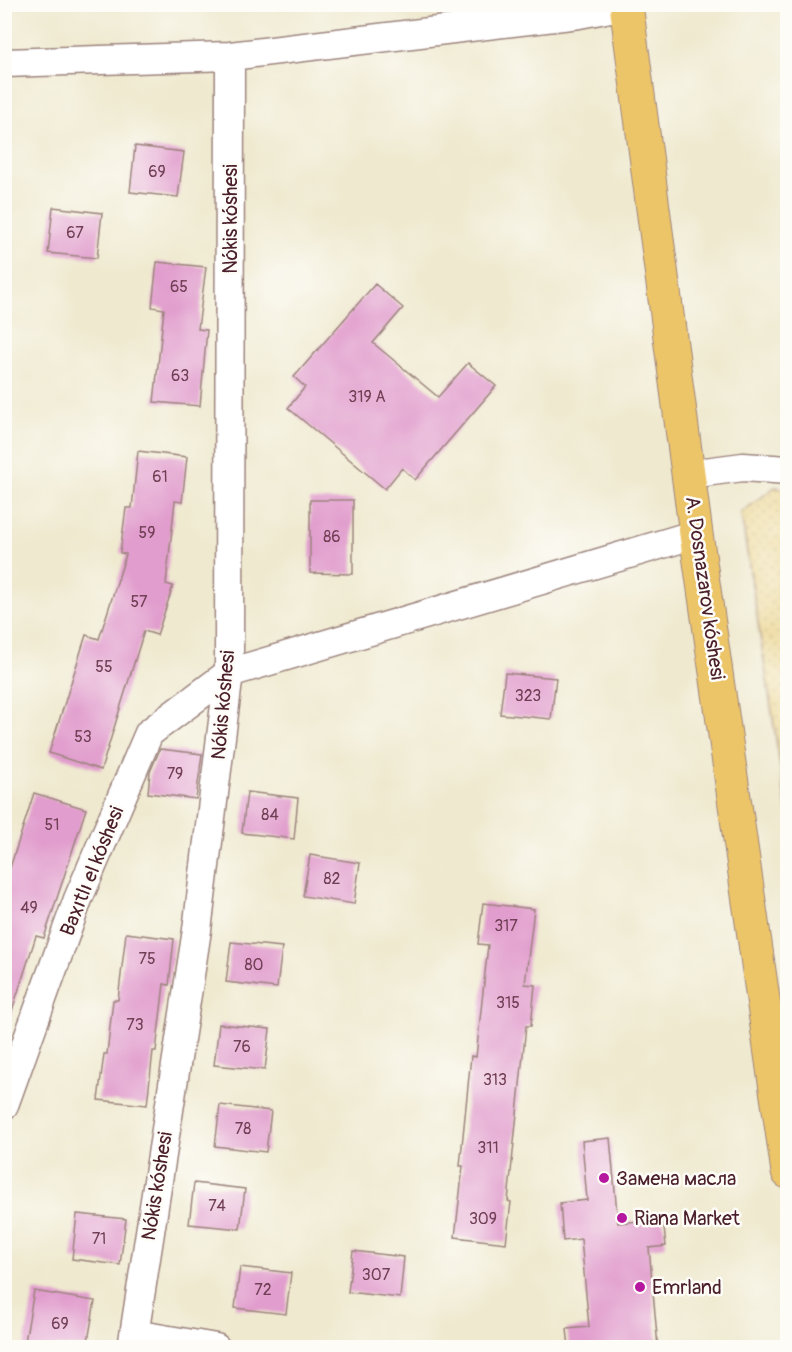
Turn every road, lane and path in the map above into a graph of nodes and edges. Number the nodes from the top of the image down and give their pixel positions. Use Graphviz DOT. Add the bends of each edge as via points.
graph roads {
  1 [pos="626,5"];
  2 [pos="230,56"];
  3 [pos="4,63"];
  4 [pos="788,470"];
  5 [pos="689,474"];
  6 [pos="696,534"];
  7 [pos="229,673"];
  8 [pos="4,1105"];
  9 [pos="788,1172"];
  10 [pos="133,1341"];
  11 [pos="216,1347"];
  1 -- 2 [label="street"];
  1 -- 5 [label="main road, A. Dosnazarov kóshesi"];
  2 -- 3 [label="street"];
  2 -- 7 [label="street, Nókis kóshesi"];
  4 -- 5 [label="street" via="743,467"];
  5 -- 6 [label="main road, A. Dosnazarov kóshesi"];
  6 -- 7 [label="street"];
  6 -- 9 [label="main road, A. Dosnazarov kóshesi"];
  7 -- 8 [label="street, Baxıtlı el kóshesi" via="149,733 78,899"];
  7 -- 10 [label="street, Nókis kóshesi" via="195,941"];
  10 -- 11 [label="street"];
}
